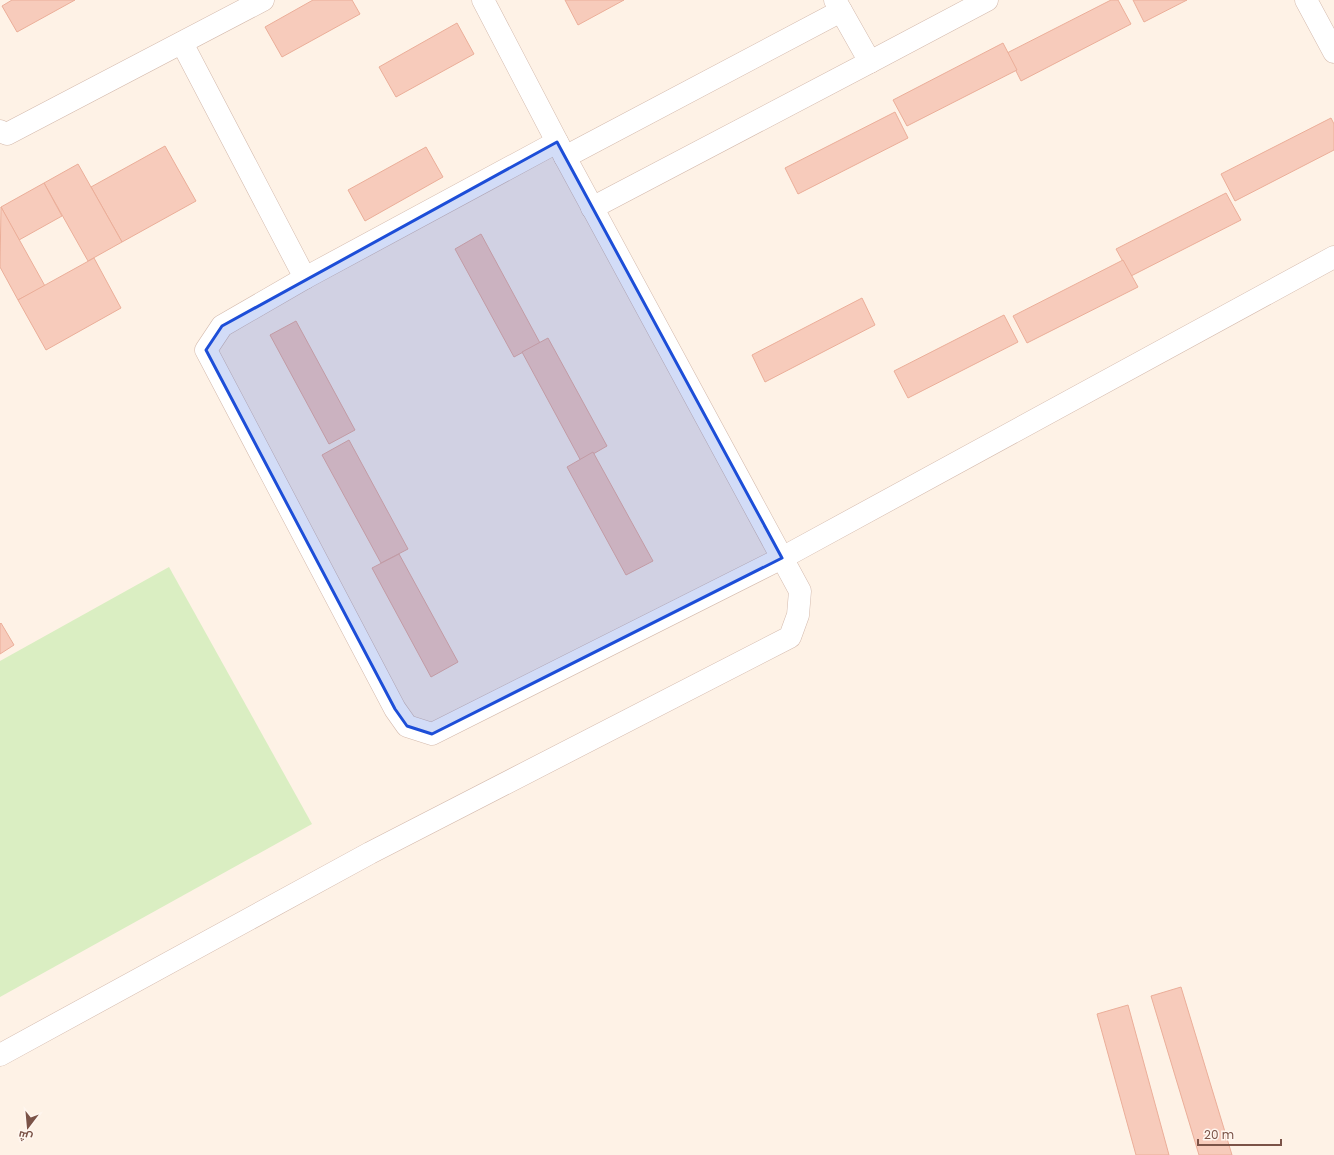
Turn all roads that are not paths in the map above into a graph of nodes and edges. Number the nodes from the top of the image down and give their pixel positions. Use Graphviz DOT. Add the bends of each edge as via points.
graph roads {
  1 [pos="263,0"];
  2 [pos="483,0"];
  3 [pos="987,0"];
  4 [pos="1306,0"];
  5 [pos="838,6"];
  6 [pos="182,42"];
  7 [pos="1334,52"];
  8 [pos="870,62"];
  9 [pos="2,134"];
  10 [pos="561,149"];
  11 [pos="592,208"];
  12 [pos="1334,257"];
  13 [pos="305,278"];
  14 [pos="782,558"];
  15 [pos="0,1055"];
  1 -- 6 [label="street"];
  2 -- 10 [label="street"];
  3 -- 8 [label="street"];
  4 -- 7 [label="street"];
  5 -- 8 [label="street"];
  5 -- 10 [label="street"];
  6 -- 9 [label="street"];
  6 -- 13 [label="street"];
  8 -- 11 [label="street"];
  10 -- 11 [label="street"];
  10 -- 13 [label="street"];
  11 -- 14 [label="street"];
  12 -- 14 [label="street"];
  13 -- 14 [label="street" via="222,326 206,350 407,726 432,734 447,728"];
  14 -- 15 [label="street" via="800,591 798,615 790,637 370,853"];
}
